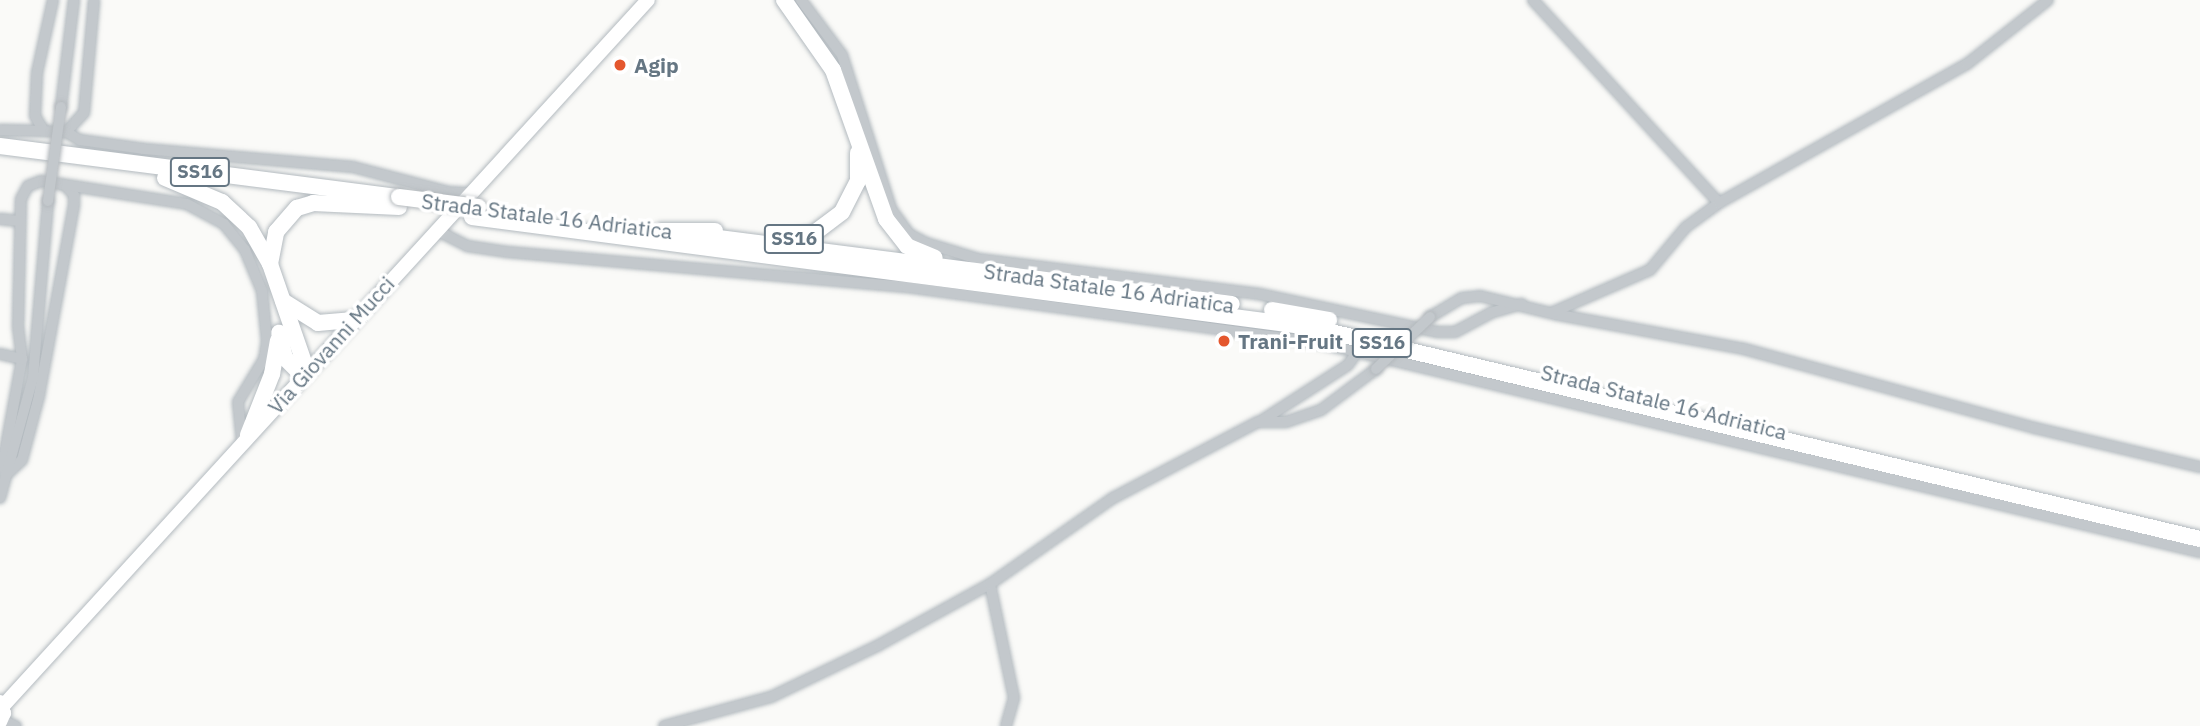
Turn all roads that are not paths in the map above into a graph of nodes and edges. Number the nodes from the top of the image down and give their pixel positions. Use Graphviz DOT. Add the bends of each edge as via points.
graph roads {
  1 [pos="53,0"];
  2 [pos="74,0"];
  3 [pos="94,0"];
  4 [pos="648,0"];
  5 [pos="784,0"];
  6 [pos="801,0"];
  7 [pos="1533,0"];
  8 [pos="2048,0"];
  9 [pos="0,131"];
  10 [pos="44,131"];
  11 [pos="66,132"];
  12 [pos="858,140"];
  13 [pos="0,146"];
  14 [pos="0,157"];
  15 [pos="165,178"];
  16 [pos="65,185"];
  17 [pos="399,202"];
  18 [pos="1719,203"];
  19 [pos="474,206"];
  20 [pos="0,219"];
  21 [pos="19,221"];
  22 [pos="436,230"];
  23 [pos="661,231"];
  24 [pos="270,264"];
  25 [pos="993,273"];
  26 [pos="279,295"];
  27 [pos="1522,304"];
  28 [pos="1551,313"];
  29 [pos="354,320"];
  30 [pos="279,333"];
  31 [pos="1357,352"];
  32 [pos="0,354"];
  33 [pos="22,359"];
  34 [pos="307,371"];
  35 [pos="1258,422"];
  36 [pos="245,438"];
  37 [pos="2200,467"];
  38 [pos="6,475"];
  39 [pos="0,498"];
  40 [pos="2200,530"];
  41 [pos="2200,538"];
  42 [pos="2200,552"];
  43 [pos="990,584"];
  44 [pos="5,712"];
  45 [pos="664,726"];
  46 [pos="1006,726"];
  1 -- 10 [label="street" via="33,101"];
  2 -- 38 [label="street, bridge" via="48,201 33,377"];
  3 -- 11 [label="street" via="84,113"];
  4 -- 19 [label="main road, Via Giovanni Mucci"];
  5 -- 12 [label="highway, SS16" via="832,70"];
  6 -- 27 [label="street" via="842,55 891,209 909,234 926,243 978,259 1259,294 1438,332 1455,332 1490,313"];
  7 -- 18 [label="street"];
  8 -- 18 [label="street" via="1967,64"];
  9 -- 10 [label="street"];
  10 -- 11 [label="street"];
  11 -- 19 [label="street" via="80,140 144,149 354,167"];
  12 -- 23 [label="highway, SS16" via="858,181 852,196 829,225 813,234 777,239 704,230"];
  12 -- 25 [label="highway, SS16" via="886,219 908,246 920,254"];
  13 -- 17 [label="highway, Strada Statale 16 Adriatica / SS16"];
  14 -- 15 [label="highway, Strada Statale 16 Adriatica / SS16"];
  15 -- 17 [label="highway, Strada Statale 16 Adriatica / SS16"];
  15 -- 24 [label="highway, SS16" via="204,192 236,213"];
  16 -- 21 [label="street" via="41,181 27,186"];
  16 -- 36 [label="street" via="187,204 224,224 245,250 262,291 267,341 264,359 238,402"];
  16 -- 38 [label="street" via="74,195 74,205 38,396 22,460"];
  17 -- 19 [label="highway, Strada Statale 16 Adriatica / SS16"];
  17 -- 24 [label="highway, SS16" via="313,203 297,208 276,232"];
  18 -- 28 [label="street" via="1686,227 1650,270"];
  19 -- 22 [label="main road, Via Giovanni Mucci"];
  19 -- 23 [label="highway, Strada Statale 16 Adriatica / SS16"];
  19 -- 41 [label="highway, Strada Statale 16 Adriatica / SS16" via="1310,327"];
  20 -- 21 [label="street"];
  21 -- 33 [label="street"];
  22 -- 29 [label="main road, Via Giovanni Mucci"];
  22 -- 31 [label="street" via="467,246 507,252 907,287 1240,329"];
  23 -- 25 [label="highway, Strada Statale 16 Adriatica / SS16"];
  24 -- 26 [label="highway, SS16"];
  25 -- 40 [label="highway, Strada Statale 16 Adriatica / SS16" via="1306,315"];
  26 -- 29 [label="highway" via="318,323"];
  26 -- 30 [label="highway, SS16"];
  26 -- 34 [label="highway, SS16" via="302,347"];
  27 -- 28 [label="street"];
  27 -- 35 [label="street, bridge" via="1480,296 1462,298 1430,317 1376,369 1321,410 1286,422"];
  28 -- 37 [label="street" via="1744,349 2035,429"];
  29 -- 34 [label="main road, Via Giovanni Mucci"];
  30 -- 34 [label="highway, SS16" via="285,358 297,370"];
  30 -- 36 [label="highway, SS16" via="272,374"];
  31 -- 35 [label="street" via="1348,365"];
  31 -- 42 [label="street"];
  32 -- 33 [label="street"];
  33 -- 38 [label="street" via="3,463"];
  34 -- 36 [label="main road, Via Giovanni Mucci"];
  35 -- 43 [label="street" via="1113,498"];
  36 -- 44 [label="main road, Via Giovanni Mucci"];
  38 -- 39 [label="street"];
  43 -- 45 [label="street" via="771,697"];
  43 -- 46 [label="street" via="1014,698"];
}
